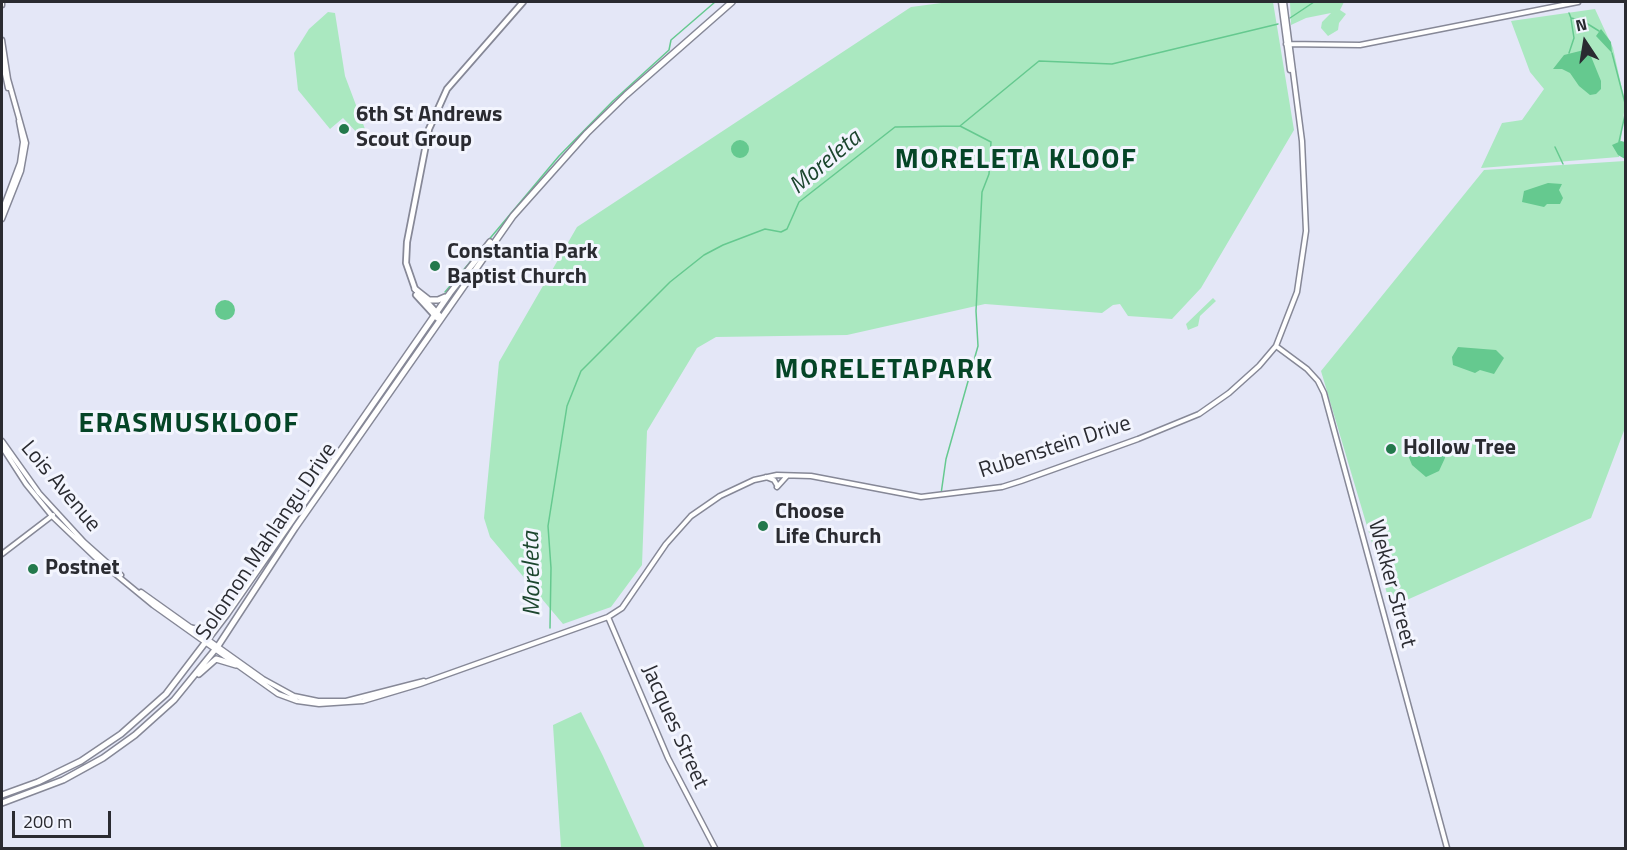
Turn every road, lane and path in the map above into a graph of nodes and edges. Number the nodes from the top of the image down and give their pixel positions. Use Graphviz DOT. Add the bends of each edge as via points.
graph roads {
  1 [pos="523,2"];
  2 [pos="732,2"];
  3 [pos="1283,2"];
  4 [pos="1578,2"];
  5 [pos="2,40"];
  6 [pos="1287,44"];
  7 [pos="2,60"];
  8 [pos="2,211"];
  9 [pos="2,219"];
  10 [pos="500,232"];
  11 [pos="406,245"];
  12 [pos="415,289"];
  13 [pos="450,293"];
  14 [pos="437,316"];
  15 [pos="1276,346"];
  16 [pos="2,441"];
  17 [pos="2,447"];
  18 [pos="790,474"];
  19 [pos="766,477"];
  20 [pos="54,514"];
  21 [pos="2,555"];
  22 [pos="227,614"];
  23 [pos="608,617"];
  24 [pos="191,628"];
  25 [pos="207,642"];
  26 [pos="216,648"];
  27 [pos="236,665"];
  28 [pos="425,681"];
  29 [pos="190,682"];
  30 [pos="2,795"];
  31 [pos="2,803"];
  32 [pos="715,849"];
  33 [pos="1447,849"];
  1 -- 11 [label="main road" via="458,76 439,104 429,129"];
  2 -- 10 [label="main road, Solomon Mahlangu Drive" via="587,133"];
  3 -- 6 [label="street, Rubenstein Drive"];
  4 -- 6 [label="street" via="1360,45"];
  5 -- 9 [label="street" via="8,79 26,143 21,171"];
  6 -- 15 [label="street, Rubenstein Drive" via="1303,161 1305,244 1297,292"];
  7 -- 8 [label="street" via="23,142 18,170"];
  10 -- 13 [label="main road, Solomon Mahlangu Drive"];
  10 -- 14 [label="main road, Solomon Mahlangu Drive"];
  11 -- 12 [label="main road" via="408,271"];
  11 -- 14 [label="main road" via="404,263 408,280 420,301"];
  12 -- 13 [label="main road" via="433,301"];
  12 -- 14 [label="main road"];
  13 -- 14 [label="main road, Solomon Mahlangu Drive"];
  14 -- 22 [label="main road, Solomon Mahlangu Drive"];
  14 -- 26 [label="main road, Solomon Mahlangu Drive"];
  15 -- 18 [label="street, Rubenstein Drive" via="1229,393 1199,414 1138,440 1002,487 912,496"];
  15 -- 33 [label="street, Wekker Street" via="1307,369 1324,393"];
  16 -- 20 [label="street, Lois Avenue"];
  17 -- 20 [label="street, Lois Avenue" via="30,490"];
  18 -- 19 [label="street, Rubenstein Drive"];
  18 -- 19 [label="street" via="777,486"];
  19 -- 23 [label="street, Rubenstein Drive" via="735,488 691,516 666,544 622,608"];
  20 -- 21 [label="street"];
  20 -- 24 [label="street, Lois Avenue" via="108,565"];
  20 -- 25 [label="street, Lois Avenue" via="97,559"];
  22 -- 24 [label="main road" via="208,631"];
  22 -- 25 [label="main road, Solomon Mahlangu Drive"];
  23 -- 28 [label="street, Rubenstein Drive"];
  23 -- 32 [label="street, Jacques Street" via="668,758"];
  24 -- 25 [label="street, Lois Avenue"];
  25 -- 26 [label="street"];
  25 -- 30 [label="main road, Solomon Mahlangu Drive" via="166,694 121,734 81,761"];
  26 -- 27 [label="street, Rubenstein Drive"];
  26 -- 28 [label="street, Rubenstein Drive" via="274,687 310,700 352,700"];
  26 -- 29 [label="main road, Solomon Mahlangu Drive"];
  27 -- 28 [label="street, Rubenstein Drive" via="278,694 313,704 353,703"];
  27 -- 29 [label="main road" via="216,659"];
  29 -- 31 [label="main road, Solomon Mahlangu Drive" via="150,722 103,758 63,780"];
}
